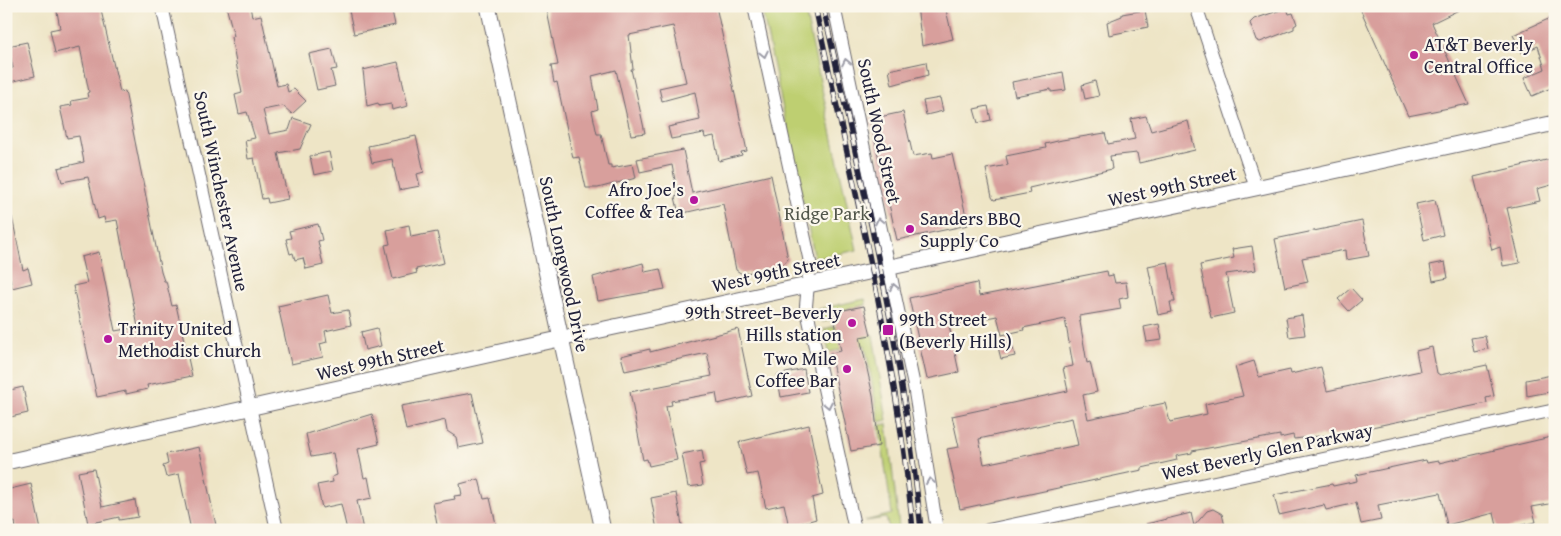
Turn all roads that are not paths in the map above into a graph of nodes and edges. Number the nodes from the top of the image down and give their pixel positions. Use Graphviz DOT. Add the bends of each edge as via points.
graph roads {
  1 [pos="162,6"];
  2 [pos="488,6"];
  3 [pos="754,6"];
  4 [pos="834,6"];
  5 [pos="1196,6"];
  6 [pos="1555,123"];
  7 [pos="1256,188"];
  8 [pos="890,268"];
  9 [pos="808,286"];
  10 [pos="561,339"];
  11 [pos="251,408"];
  12 [pos="1555,410"];
  13 [pos="6,462"];
  14 [pos="277,530"];
  15 [pos="602,530"];
  16 [pos="855,530"];
  17 [pos="937,530"];
  18 [pos="988,530"];
  1 -- 11 [label="street, South Winchester Avenue"];
  2 -- 10 [label="street, South Longwood Drive"];
  3 -- 9 [label="street, one-way" via="810,262"];
  8 -- 4 [label="street, South Wood Street, one-way"];
  5 -- 7 [label="street"];
  6 -- 7 [label="street, West 99th Street"];
  7 -- 8 [label="street, West 99th Street"];
  8 -- 9 [label="street, West 99th Street"];
  17 -- 8 [label="street, South Wood Street, one-way" via="914,386"];
  9 -- 10 [label="street, West 99th Street"];
  9 -- 16 [label="street, one-way" via="807,308"];
  10 -- 11 [label="street, West 99th Street"];
  10 -- 15 [label="street, South Longwood Drive"];
  11 -- 13 [label="street, West 99th Street"];
  11 -- 14 [label="street, South Winchester Avenue"];
  12 -- 18 [label="street, West Beverly Glen Parkway"];
}
